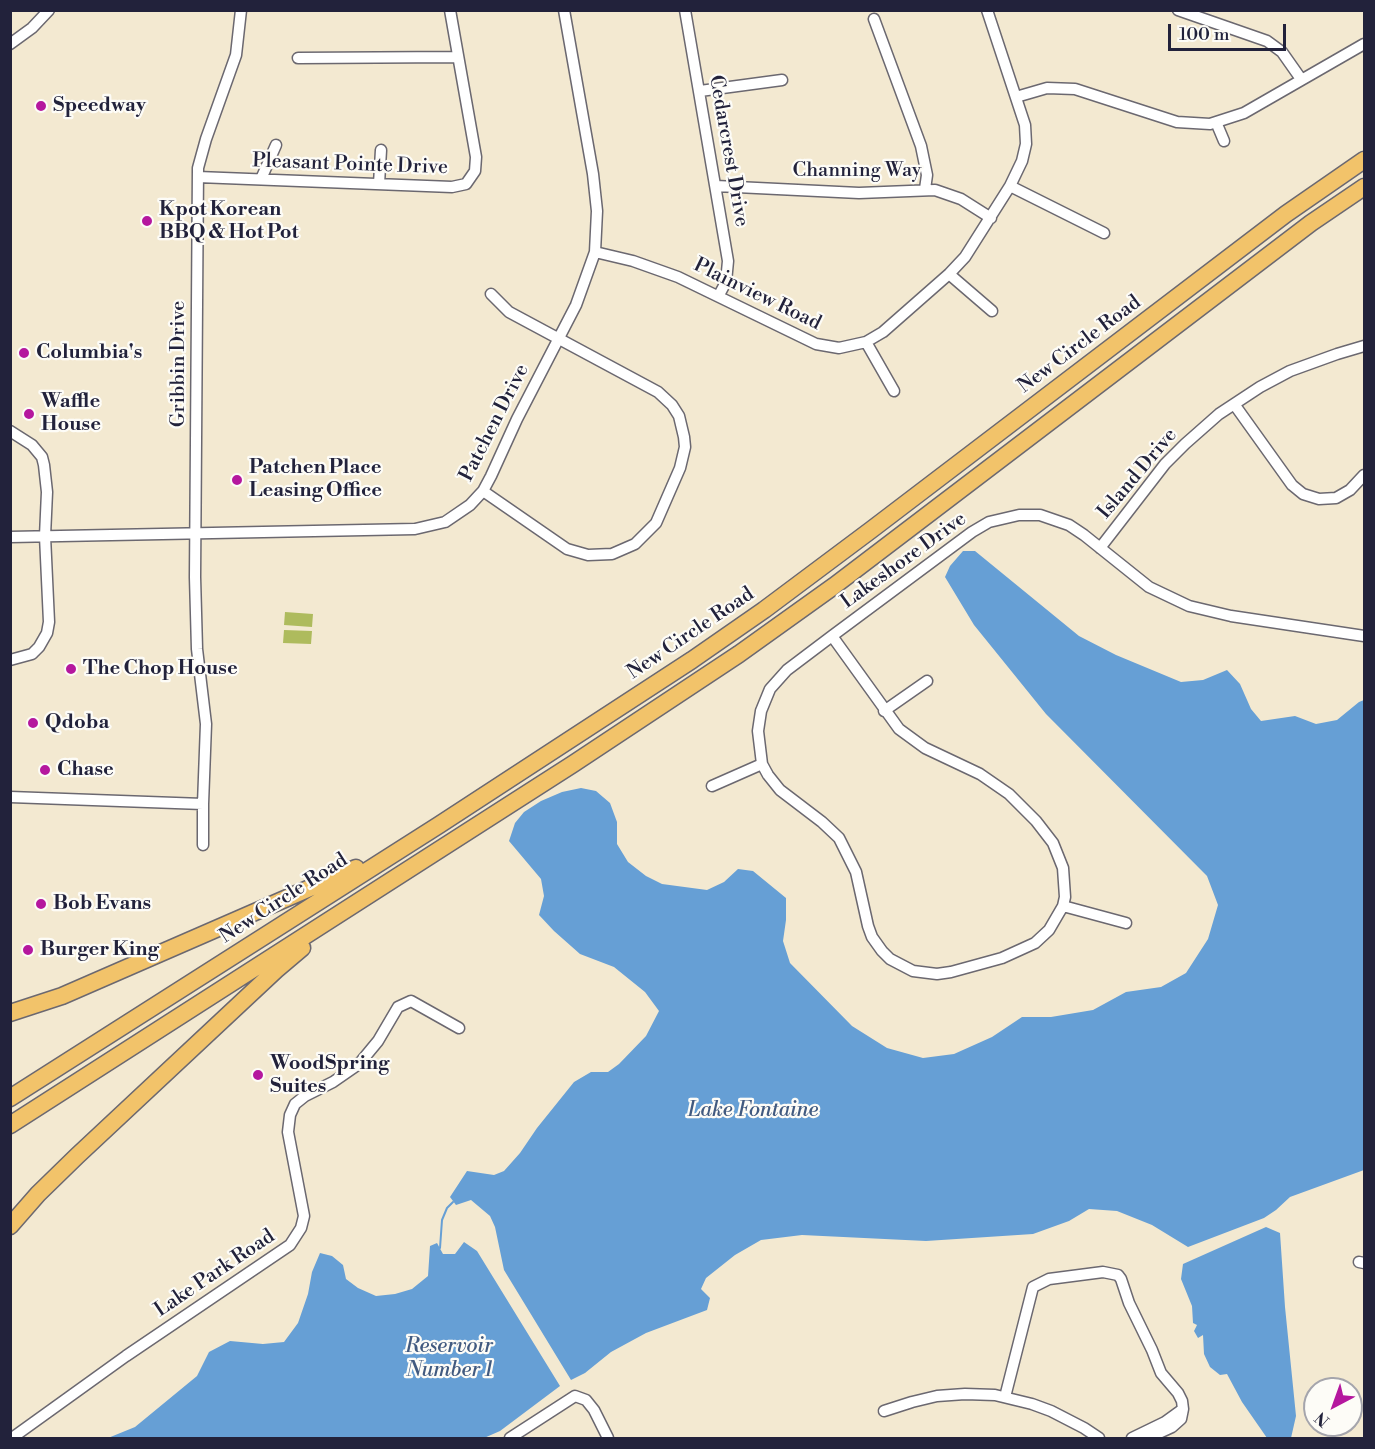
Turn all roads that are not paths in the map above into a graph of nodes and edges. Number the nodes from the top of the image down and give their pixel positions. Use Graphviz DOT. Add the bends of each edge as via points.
graph roads {
  1 [pos="49,10"];
  2 [pos="241,10"];
  3 [pos="450,10"];
  4 [pos="564,10"];
  5 [pos="685,10"];
  6 [pos="987,10"];
  7 [pos="1178,10"];
  8 [pos="874,19"];
  9 [pos="10,44"];
  10 [pos="1365,44"];
  11 [pos="457,57"];
  12 [pos="298,58"];
  13 [pos="1301,79"];
  14 [pos="782,80"];
  15 [pos="700,91"];
  16 [pos="1016,97"];
  17 [pos="1216,122"];
  18 [pos="1224,141"];
  19 [pos="276,145"];
  20 [pos="381,150"];
  21 [pos="1365,160"];
  22 [pos="198,177"];
  23 [pos="261,179"];
  24 [pos="379,184"];
  25 [pos="716,186"];
  26 [pos="1010,186"];
  27 [pos="1365,187"];
  28 [pos="925,189"];
  29 [pos="991,218"];
  30 [pos="1104,233"];
  31 [pos="595,252"];
  32 [pos="949,274"];
  33 [pos="491,294"];
  34 [pos="719,295"];
  35 [pos="992,311"];
  36 [pos="558,339"];
  37 [pos="866,342"];
  38 [pos="1365,346"];
  39 [pos="894,391"];
  40 [pos="1234,404"];
  41 [pos="10,431"];
  42 [pos="1365,475"];
  43 [pos="483,491"];
  44 [pos="195,533"];
  45 [pos="45,536"];
  46 [pos="10,537"];
  47 [pos="1100,548"];
  48 [pos="832,636"];
  49 [pos="1365,636"];
  50 [pos="10,660"];
  51 [pos="927,681"];
  52 [pos="884,711"];
  53 [pos="762,764"];
  54 [pos="712,786"];
  55 [pos="10,797"];
  56 [pos="203,804"];
  57 [pos="439,825"];
  58 [pos="204,845"];
  59 [pos="439,849"];
  60 [pos="1063,906"];
  61 [pos="1126,923"];
  62 [pos="53,999"];
  63 [pos="10,1013"];
  64 [pos="10,1018"];
  65 [pos="459,1028"];
  66 [pos="10,1098"];
  67 [pos="10,1125"];
  68 [pos="14,1220"];
  69 [pos="1005,1397"];
  70 [pos="1183,1409"];
  71 [pos="884,1411"];
  72 [pos="12,1438"];
  73 [pos="510,1438"];
  74 [pos="608,1438"];
  75 [pos="1099,1438"];
  76 [pos="1132,1438"];
  77 [pos="1148,1438"];
  1 -- 9 [label="street"];
  2 -- 22 [label="street, Gribbin Drive" via="236,55 206,139"];
  3 -- 11 [label="street, Pleasant Pointe Drive"];
  4 -- 31 [label="street, Patchen Drive" via="593,174 597,211"];
  5 -- 15 [label="street, Cedarcrest Drive"];
  6 -- 16 [label="street, Plainview Road"];
  7 -- 13 [label="street" via="1267,40 1282,52"];
  8 -- 28 [label="street" via="921,146 927,175"];
  10 -- 13 [label="street"];
  11 -- 12 [label="street"];
  11 -- 24 [label="street, Pleasant Pointe Drive" via="476,157 471,178 452,188"];
  13 -- 17 [label="street" via="1244,113"];
  14 -- 15 [label="street"];
  15 -- 25 [label="street, Cedarcrest Drive"];
  16 -- 17 [label="street" via="1066,87 1177,122"];
  16 -- 26 [label="street, Plainview Road" via="1026,144"];
  17 -- 18 [label="street"];
  19 -- 23 [label="street"];
  20 -- 24 [label="street"];
  21 -- 57 [label="highway, New Circle Road" via="1286,214 764,610"];
  22 -- 23 [label="street, Pleasant Pointe Drive"];
  22 -- 44 [label="street, Gribbin Drive"];
  23 -- 24 [label="street, Pleasant Pointe Drive"];
  25 -- 28 [label="street, Channing Way" via="859,193"];
  25 -- 34 [label="street, Cedarcrest Drive" via="728,261 726,282"];
  26 -- 29 [label="street, Plainview Road"];
  26 -- 30 [label="street"];
  27 -- 59 [label="highway" via="1311,223 739,654"];
  28 -- 29 [label="street, Channing Way" via="947,193"];
  29 -- 32 [label="street, Plainview Road"];
  31 -- 34 [label="street, Plainview Road" via="650,266"];
  31 -- 36 [label="street, Patchen Drive" via="581,293"];
  32 -- 35 [label="street"];
  32 -- 37 [label="street, Plainview Road" via="883,332"];
  33 -- 36 [label="street" via="509,312"];
  34 -- 37 [label="street, Plainview Road" via="816,344 839,348"];
  36 -- 43 [label="street, Patchen Drive"];
  36 -- 43 [label="street" via="658,392 679,416 683,456 659,518 645,536 623,550 588,555 557,543"];
  37 -- 39 [label="street"];
  38 -- 40 [label="street, Island Drive" via="1290,371"];
  40 -- 42 [label="street" via="1303,494 1319,500 1336,498"];
  40 -- 47 [label="street, Island Drive" via="1165,464"];
  41 -- 45 [label="street" via="25,439 42,458 47,492"];
  43 -- 44 [label="street, Patchen Drive" via="454,517 425,528"];
  44 -- 45 [label="street, Patchen Drive"];
  44 -- 56 [label="street, Gribbin Drive" via="196,649 206,724"];
  45 -- 46 [label="street, Patchen Drive"];
  45 -- 50 [label="street" via="47,633 32,654"];
  47 -- 48 [label="street, Lakeshore Drive" via="1077,530 1050,518 1030,514 996,519 972,532"];
  47 -- 49 [label="street, Lakeshore Drive" via="1149,588 1189,606"];
  48 -- 52 [label="street, Lakeshore Drive"];
  48 -- 53 [label="street, Lakeshore Drive" via="787,670 770,689 759,722"];
  51 -- 52 [label="street"];
  52 -- 60 [label="street, Lakeshore Drive" via="907,736 987,778 1023,808 1059,855 1065,879"];
  53 -- 54 [label="street"];
  53 -- 60 [label="street, Lakeshore Drive" via="780,790 839,838 856,872 872,937 882,951 902,966 937,974 1020,952 1049,930"];
  55 -- 56 [label="street"];
  56 -- 58 [label="street, Gribbin Drive"];
  57 -- 62 [label="highway" via="359,866"];
  57 -- 66 [label="highway, New Circle Road"];
  59 -- 67 [label="highway"];
  59 -- 68 [label="highway" via="276,970"];
  60 -- 61 [label="street"];
  62 -- 63 [label="highway"];
  62 -- 64 [label="highway"];
  65 -- 72 [label="street, Lake Park Road" via="411,1001 398,1007 359,1064 305,1096 290,1115 288,1132 304,1216 290,1245"];
  69 -- 70 [label="street" via="1033,1287 1048,1280 1102,1272 1121,1279 1161,1373 1178,1394"];
  69 -- 71 [label="street" via="937,1396"];
  69 -- 75 [label="street" via="1052,1411"];
  70 -- 76 [label="street"];
  70 -- 77 [label="street" via="1181,1419 1172,1427"];
  73 -- 74 [label="street" via="575,1396 586,1400 594,1410"];
}
